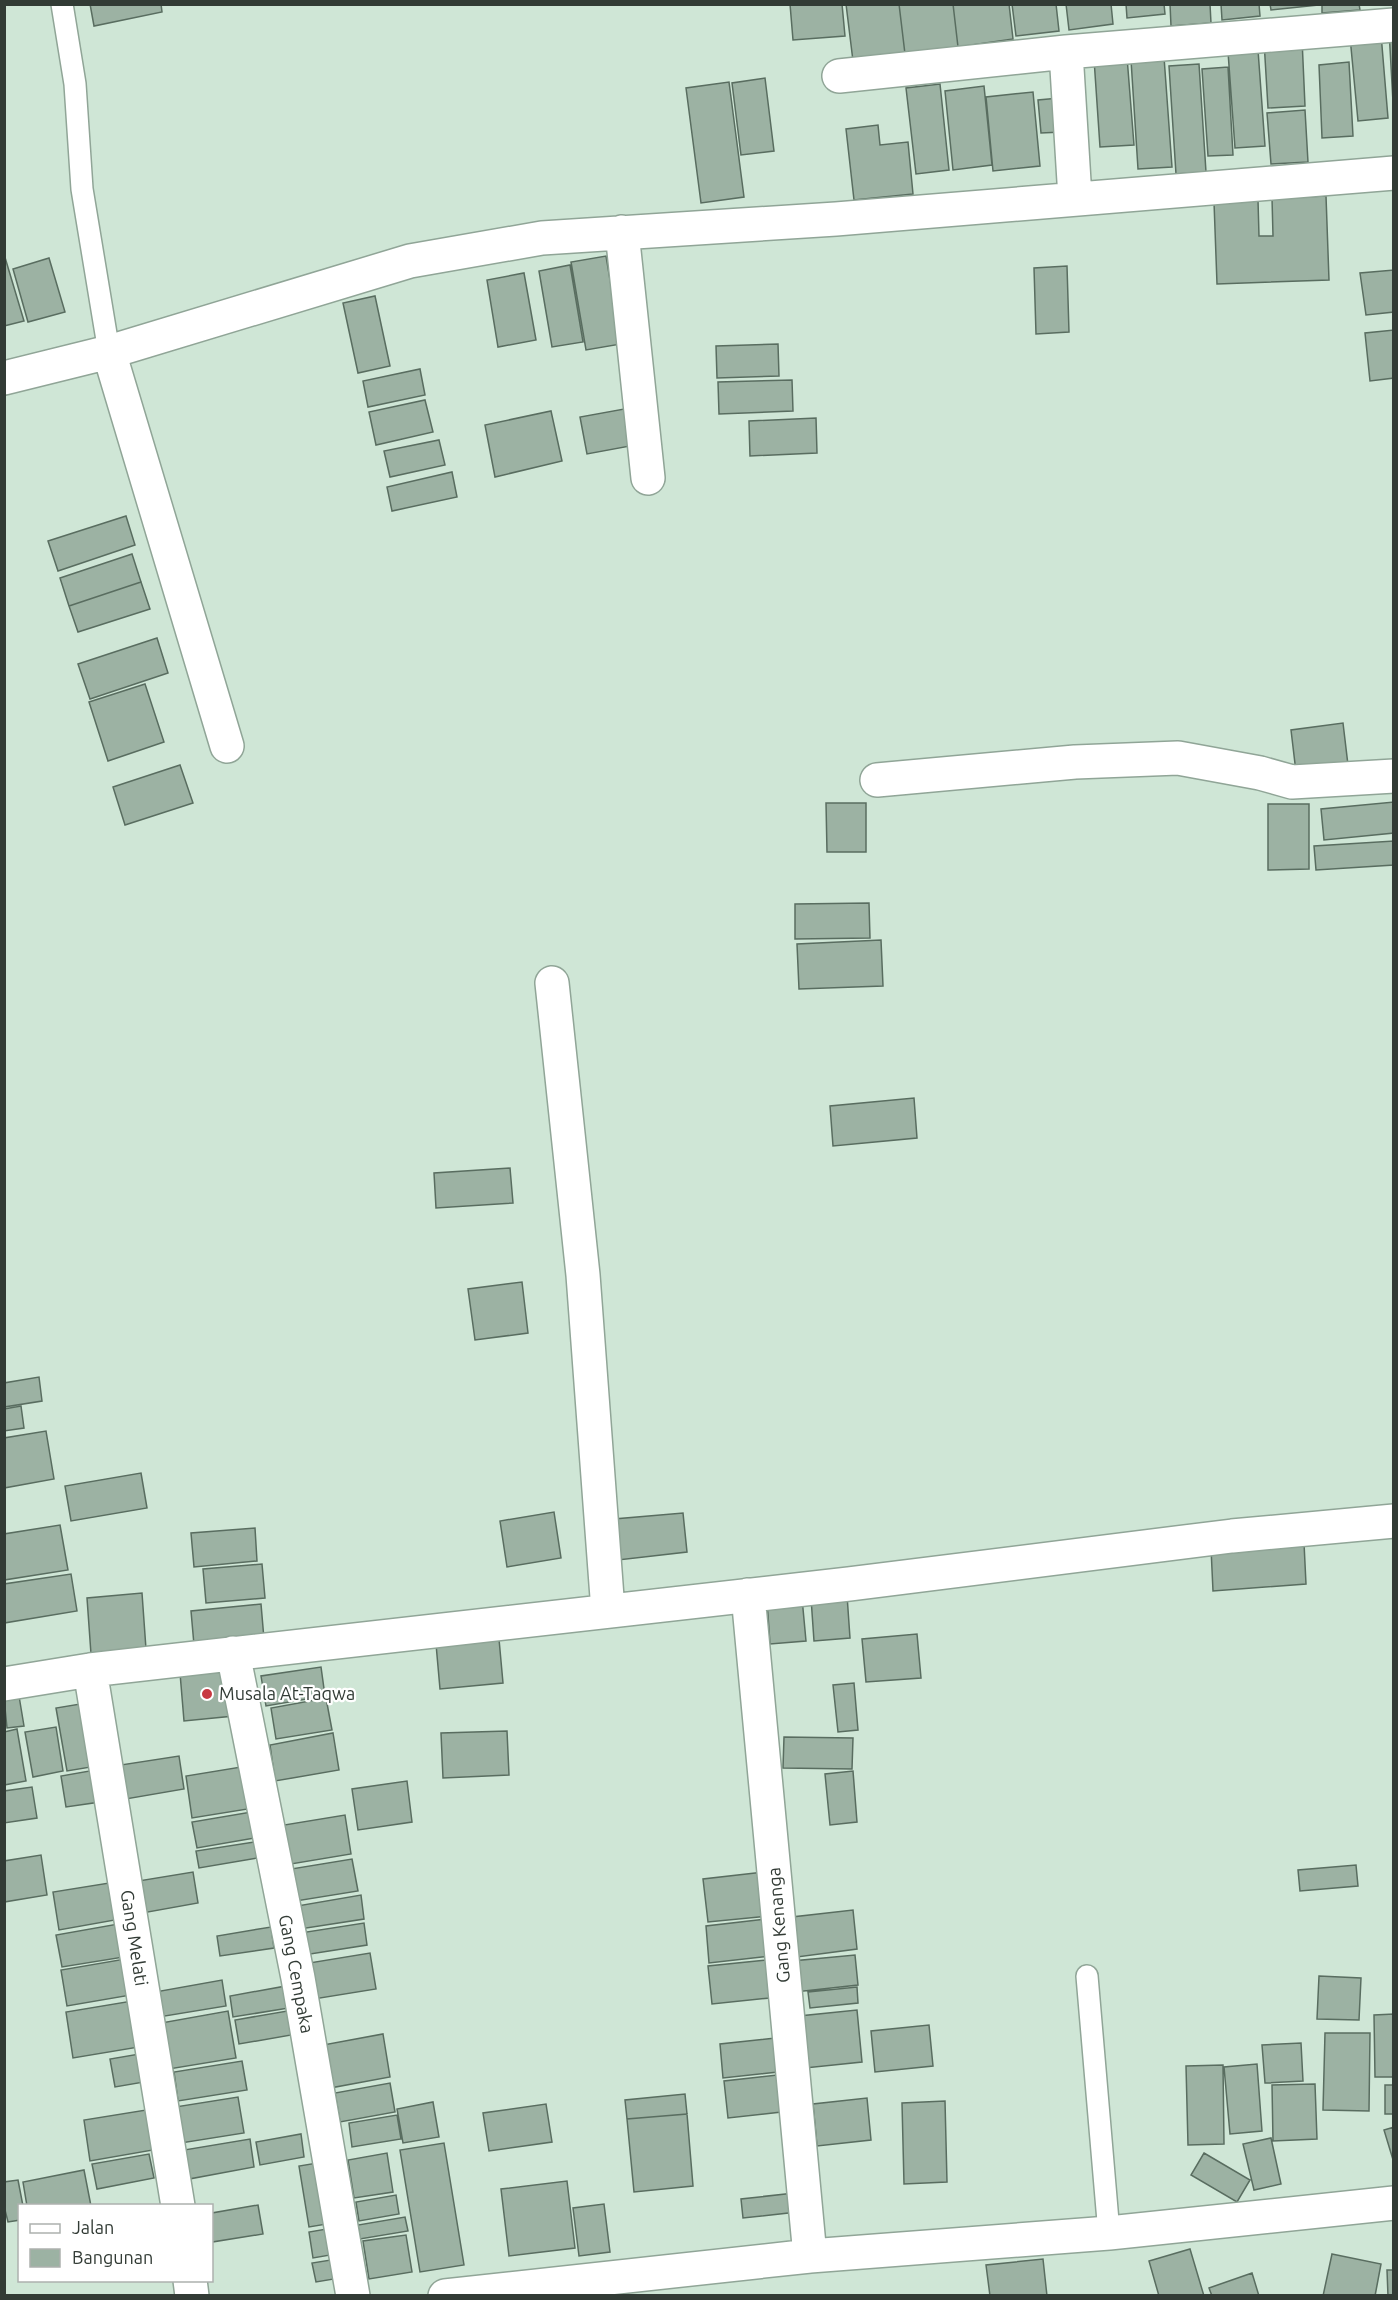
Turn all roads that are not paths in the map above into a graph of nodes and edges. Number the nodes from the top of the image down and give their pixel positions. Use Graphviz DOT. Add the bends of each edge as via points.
graph roads {
  1 [pos="62,4"];
  2 [pos="1394,25"];
  3 [pos="1066,52"];
  4 [pos="839,76"];
  5 [pos="1394,173"];
  6 [pos="1075,198"];
  7 [pos="622,232"];
  8 [pos="110,352"];
  9 [pos="4,378"];
  10 [pos="648,478"];
  11 [pos="227,746"];
  12 [pos="1394,776"];
  13 [pos="877,780"];
  14 [pos="552,984"];
  15 [pos="1394,1521"];
  16 [pos="748,1595"];
  17 [pos="608,1611"];
  18 [pos="233,1653"];
  19 [pos="90,1670"];
  20 [pos="4,1684"];
  21 [pos="1087,1976"];
  22 [pos="178,2204"];
  23 [pos="1394,2204"];
  24 [pos="1109,2233"];
  25 [pos="810,2256"];
  26 [pos="353,2295"];
  27 [pos="445,2295"];
  1 -- 8 [label="lane" via="75,84 82,189"];
  2 -- 3 [label="street"];
  3 -- 4 [label="street"];
  3 -- 6 [label="street"];
  5 -- 6 [label="street"];
  6 -- 7 [label="street" via="836,219"];
  7 -- 8 [label="street" via="542,238 410,261"];
  7 -- 10 [label="street"];
  8 -- 9 [label="street"];
  8 -- 11 [label="street"];
  12 -- 13 [label="street" via="1292,782 1178,758 1075,762"];
  14 -- 17 [label="street" via="583,1275"];
  15 -- 16 [label="street" via="1232,1536"];
  16 -- 17 [label="street"];
  16 -- 25 [label="street, Gang Kenanga"];
  17 -- 18 [label="street"];
  18 -- 19 [label="street"];
  18 -- 26 [label="street, Gang Cempaka" via="298,1978"];
  19 -- 20 [label="street"];
  19 -- 22 [label="street, Gang Melati"];
  21 -- 24 [label="lane"];
  23 -- 24 [label="street"];
  24 -- 25 [label="street"];
  25 -- 27 [label="street"];
}
